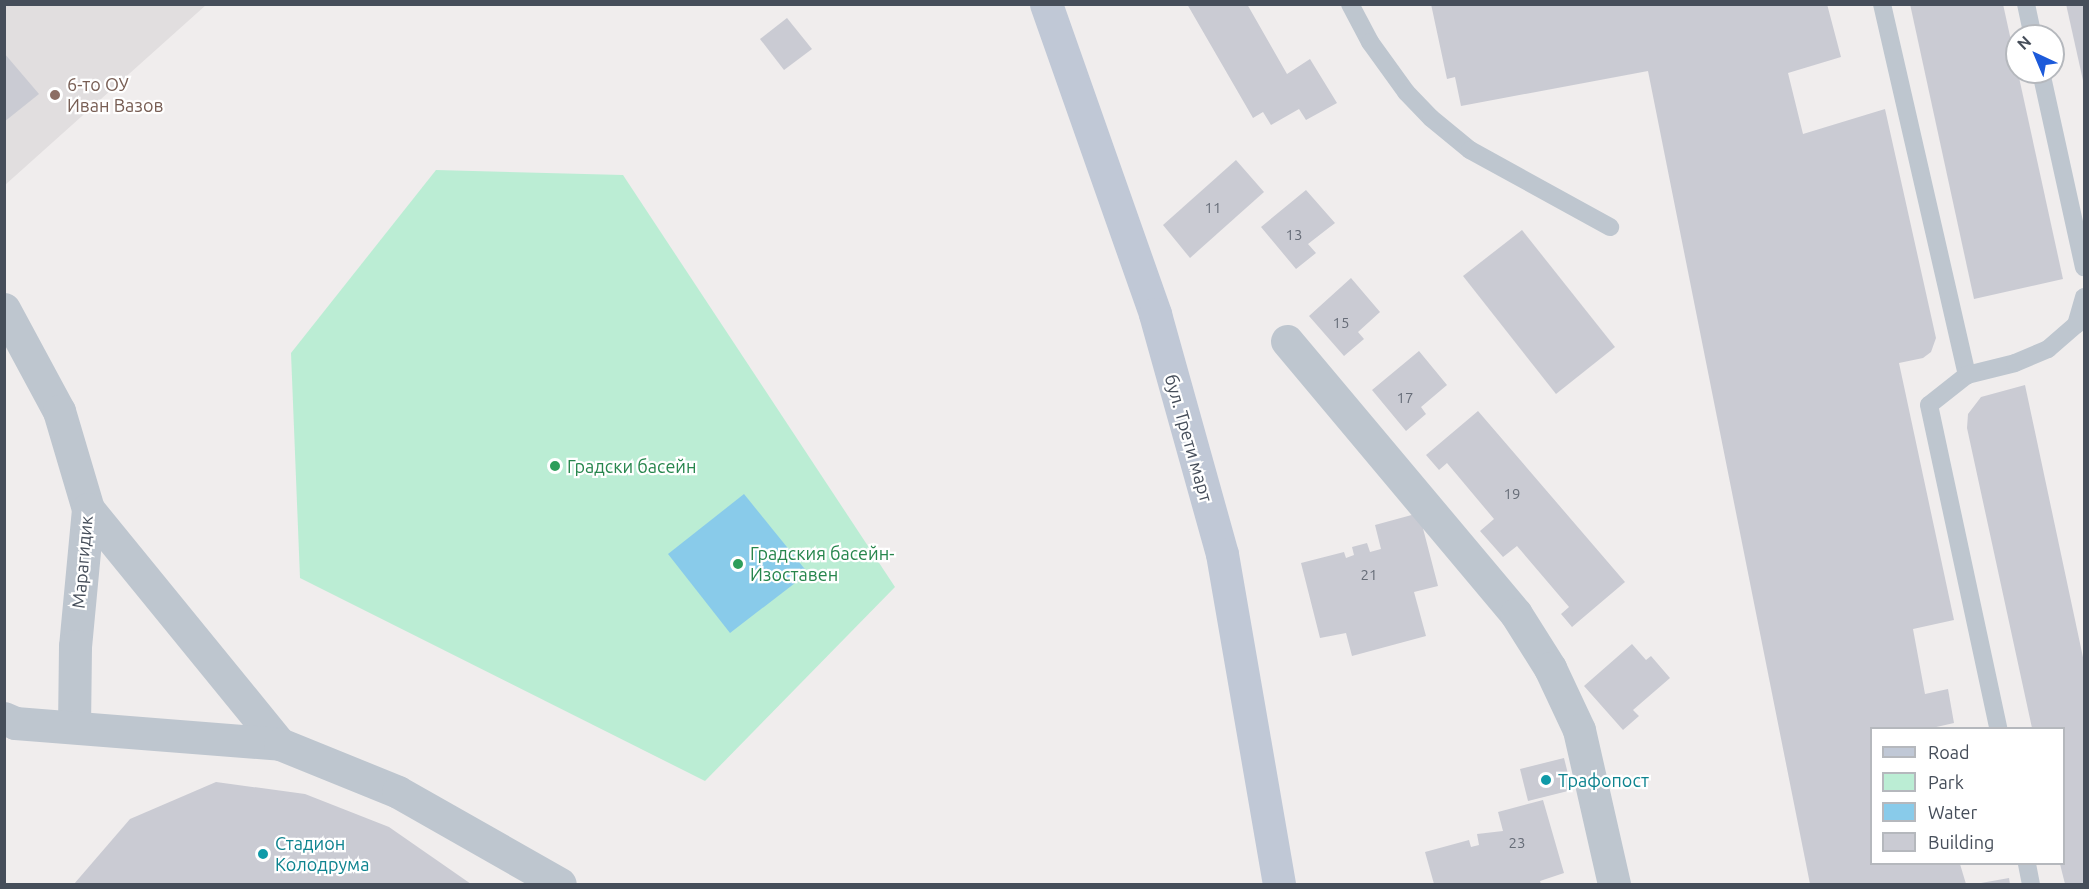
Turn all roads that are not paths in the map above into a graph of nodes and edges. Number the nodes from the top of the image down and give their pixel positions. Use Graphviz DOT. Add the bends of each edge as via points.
graph roads {
  1 [pos="1046,4"];
  2 [pos="1350,4"];
  3 [pos="1882,4"];
  4 [pos="2026,4"];
  5 [pos="2030,24"];
  6 [pos="2044,84"];
  7 [pos="1610,227"];
  8 [pos="2085,267"];
  9 [pos="2085,297"];
  10 [pos="4,309"];
  11 [pos="1287,341"];
  12 [pos="1966,375"];
  13 [pos="88,509"];
  14 [pos="4,718"];
  15 [pos="74,725"];
  16 [pos="1998,727"];
  17 [pos="280,744"];
  18 [pos="2027,865"];
  19 [pos="560,885"];
  20 [pos="1279,885"];
  21 [pos="1614,885"];
  22 [pos="2031,885"];
  1 -- 20 [label="street, бул. Трети март" via="1155,314 1222,554"];
  2 -- 7 [label="lane" via="1376,51 1431,118 1470,150"];
  3 -- 12 [label="lane"];
  4 -- 5 [label="lane"];
  6 -- 8 [label="lane"];
  9 -- 12 [label="lane" via="2076,325 2048,349 2015,363"];
  10 -- 13 [label="street, Марагидик" via="60,411"];
  11 -- 21 [label="street" via="1516,614 1550,668 1579,730"];
  12 -- 16 [label="lane" via="1929,405"];
  13 -- 15 [label="street, Марагидик" via="75,646"];
  13 -- 17 [label="street"];
  14 -- 15 [label="street" via="15,723"];
  15 -- 17 [label="street"];
  17 -- 19 [label="street" via="398,792"];
  18 -- 22 [label="lane"];
}
